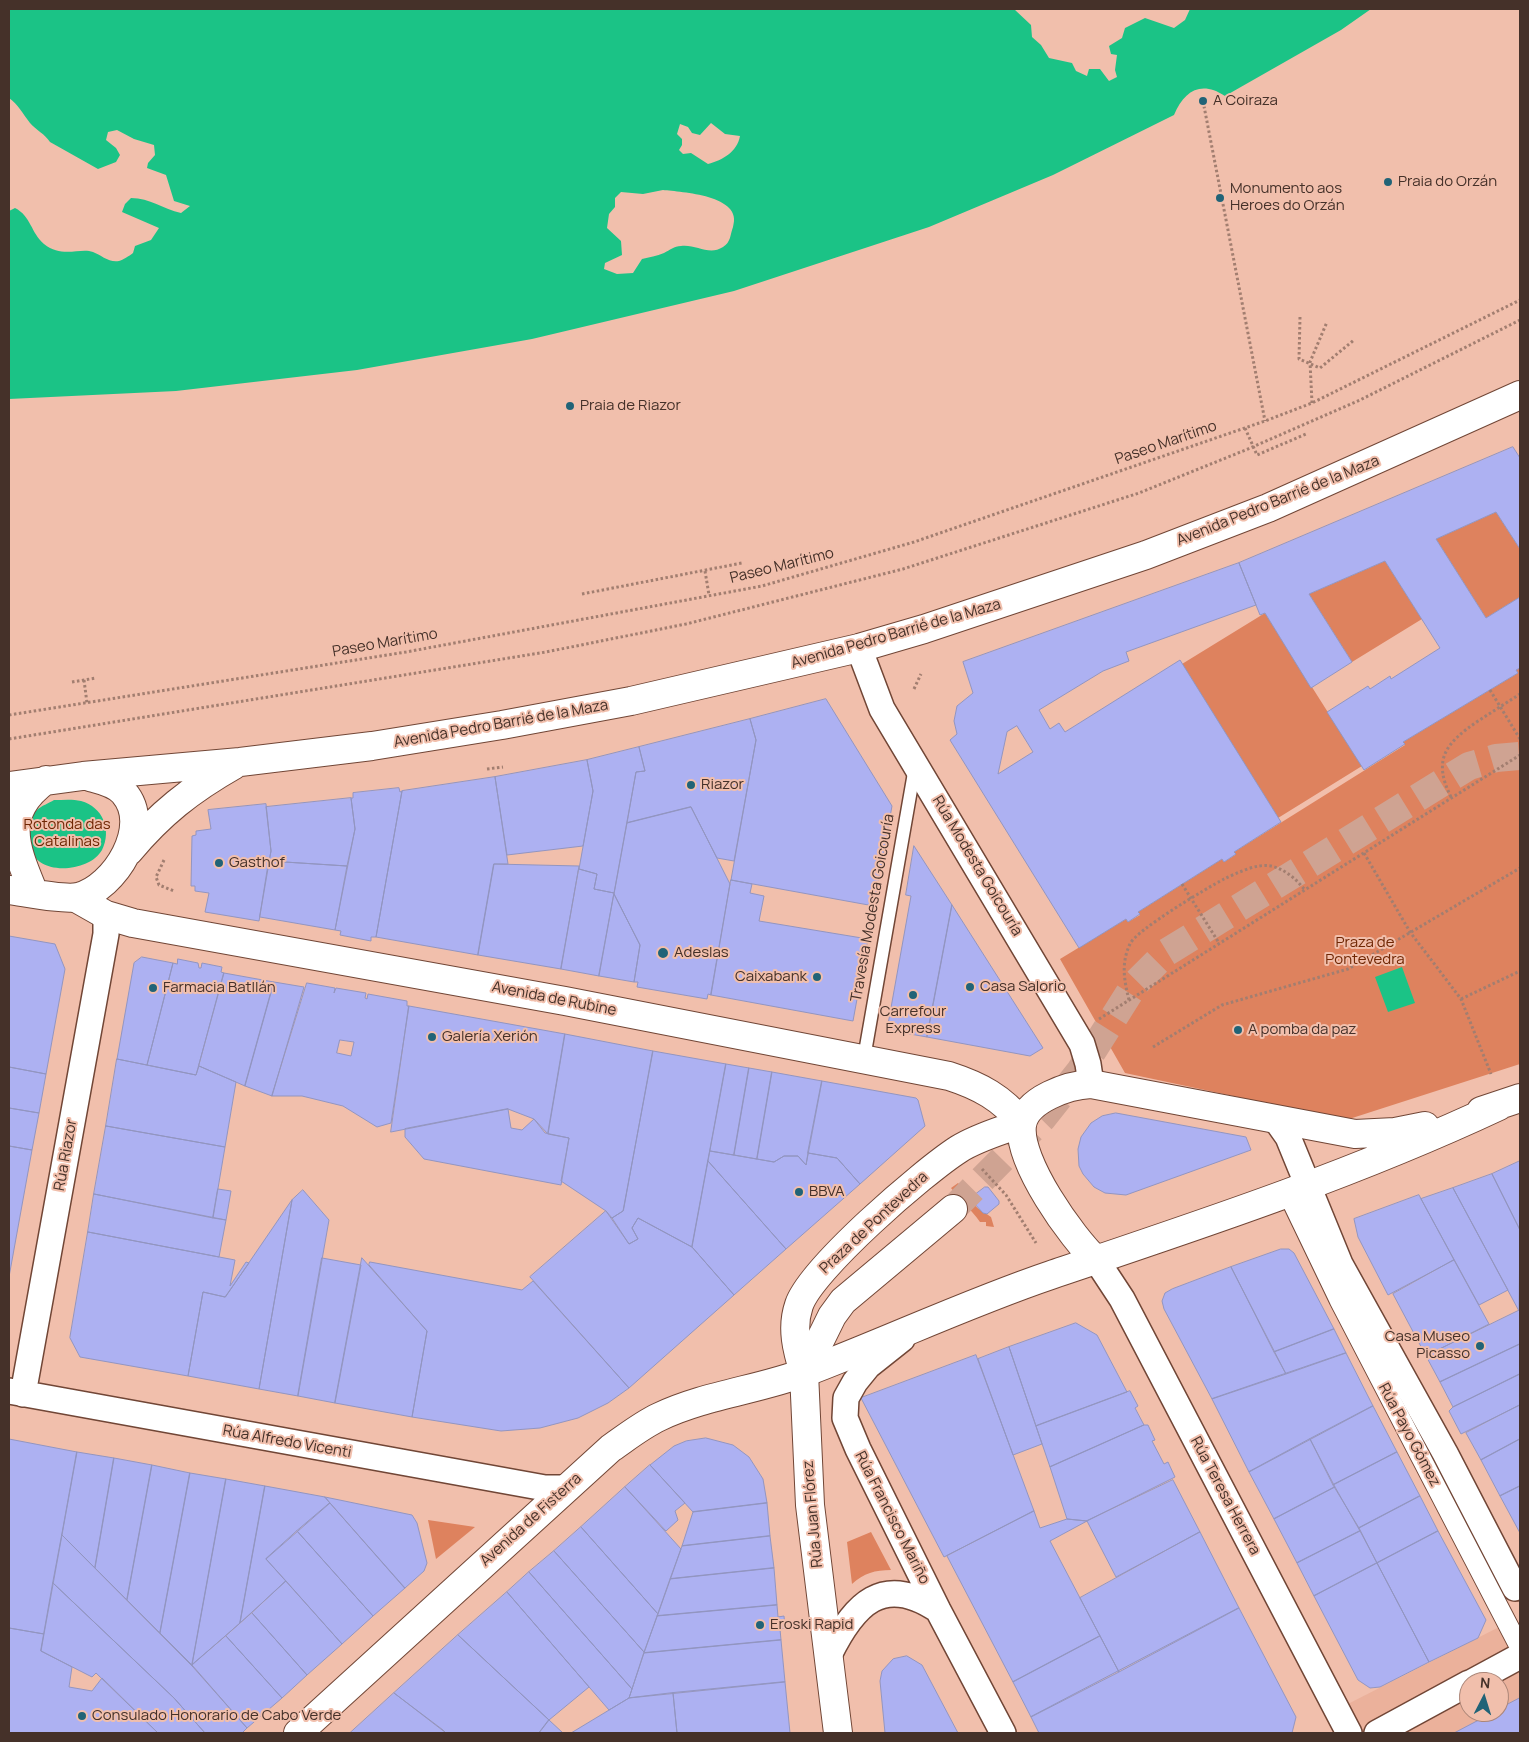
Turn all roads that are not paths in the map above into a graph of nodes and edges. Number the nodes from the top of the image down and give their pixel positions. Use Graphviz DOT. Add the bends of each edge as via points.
graph roads {
  1 [pos="1517,403"];
  2 [pos="859,648"];
  3 [pos="240,762"];
  4 [pos="915,764"];
  5 [pos="83,776"];
  6 [pos="46,780"];
  7 [pos="9,786"];
  8 [pos="128,853"];
  9 [pos="22,891"];
  10 [pos="76,898"];
  11 [pos="106,916"];
  12 [pos="864,1058"];
  13 [pos="1090,1084"];
  14 [pos="1510,1102"];
  15 [pos="1276,1120"];
  16 [pos="1022,1123"];
  17 [pos="1310,1192"];
  18 [pos="953,1209"];
  19 [pos="1097,1262"];
  20 [pos="925,1323"];
  21 [pos="804,1373"];
  22 [pos="16,1392"];
  23 [pos="566,1488"];
  24 [pos="1515,1588"];
  25 [pos="938,1610"];
  26 [pos="1520,1648"];
  27 [pos="829,1655"];
  28 [pos="1520,1656"];
  29 [pos="1490,1672"];
  30 [pos="1459,1689"];
  31 [pos="298,1733"];
  32 [pos="838,1733"];
  33 [pos="1003,1733"];
  34 [pos="1348,1733"];
  35 [pos="1376,1733"];
  1 -- 2 [label="street, Avenida Pedro Barrié de la Maza" via="1268,508 1146,555"];
  2 -- 3 [label="street, Avenida Pedro Barrié de la Maza" via="631,702 372,746"];
  2 -- 4 [label="street, Rúa Modesta Goicouría" via="882,709"];
  3 -- 5 [label="street, Avenida Pedro Barrié de la Maza"];
  3 -- 8 [label="street, Avenida Pedro Barrié de la Maza" via="181,798 152,823"];
  4 -- 12 [label="lane, Travesía Modesta Goicouría"];
  4 -- 13 [label="street, Rúa Modesta Goicouría" via="1066,1015 1086,1054"];
  5 -- 6 [label="street, Avenida Pedro Barrié de la Maza"];
  5 -- 8 [label="street" via="106,781 124,792 132,807"];
  6 -- 7 [label="street, Avenida Pedro Barrié de la Maza"];
  6 -- 9 [label="street" via="30,790 19,806 13,824"];
  8 -- 10 [label="street" via="113,875 98,889"];
  9 -- 10 [label="street"];
  10 -- 11 [label="street, Avenida de Rubine"];
  11 -- 12 [label="street, Avenida de Rubine"];
  11 -- 22 [label="street, Rúa Riazor" via="106,934"];
  12 -- 16 [label="street, Avenida de Rubine" via="967,1082 992,1093"];
  13 -- 15 [label="street, Praza de Pontevedra"];
  13 -- 16 [label="street, Praza de Pontevedra" via="1074,1085 1049,1095"];
  14 -- 15 [label="street, Praza de Pontevedra" via="1410,1130 1375,1134 1336,1132"];
  14 -- 17 [label="street, Praza de Pontevedra"];
  15 -- 17 [label="street" via="1288,1137"];
  16 -- 19 [label="street" via="1023,1143 1037,1177 1071,1233"];
  16 -- 21 [label="street, Praza de Pontevedra" via="970,1143 932,1168 813,1280 798,1307 794,1337"];
  17 -- 19 [label="street, Praza de Pontevedra"];
  17 -- 24 [label="street, Rúa Payo Gómez" via="1340,1264 1445,1453"];
  17 -- 26 [label="street, Rúa Payo Gómez" via="1339,1300"];
  18 -- 21 [label="street" via="843,1301 832,1316"];
  19 -- 20 [label="street, Praza de Pontevedra" via="1051,1275"];
  19 -- 34 [label="street, Rúa Teresa Herrera" via="1122,1299"];
  20 -- 21 [label="street, Praza de Pontevedra"];
  20 -- 25 [label="street, Rúa Francisco Mariño" via="884,1351 859,1376 846,1398 845,1418"];
  21 -- 23 [label="street, Avenida de Fisterra" via="659,1417 618,1443"];
  21 -- 27 [label="street, Rúa Juan Flórez" via="810,1505"];
  22 -- 23 [label="street, Rúa Alfredo Vicenti" via="536,1487"];
  23 -- 31 [label="street, Avenida de Fisterra"];
  25 -- 27 [label="street" via="909,1594 888,1593 870,1598 842,1628"];
  25 -- 33 [label="street, Rúa Francisco Mariño"];
  27 -- 32 [label="street, Rúa Juan Flórez"];
  28 -- 29 [label="street"];
  30 -- 35 [label="street"];
}
